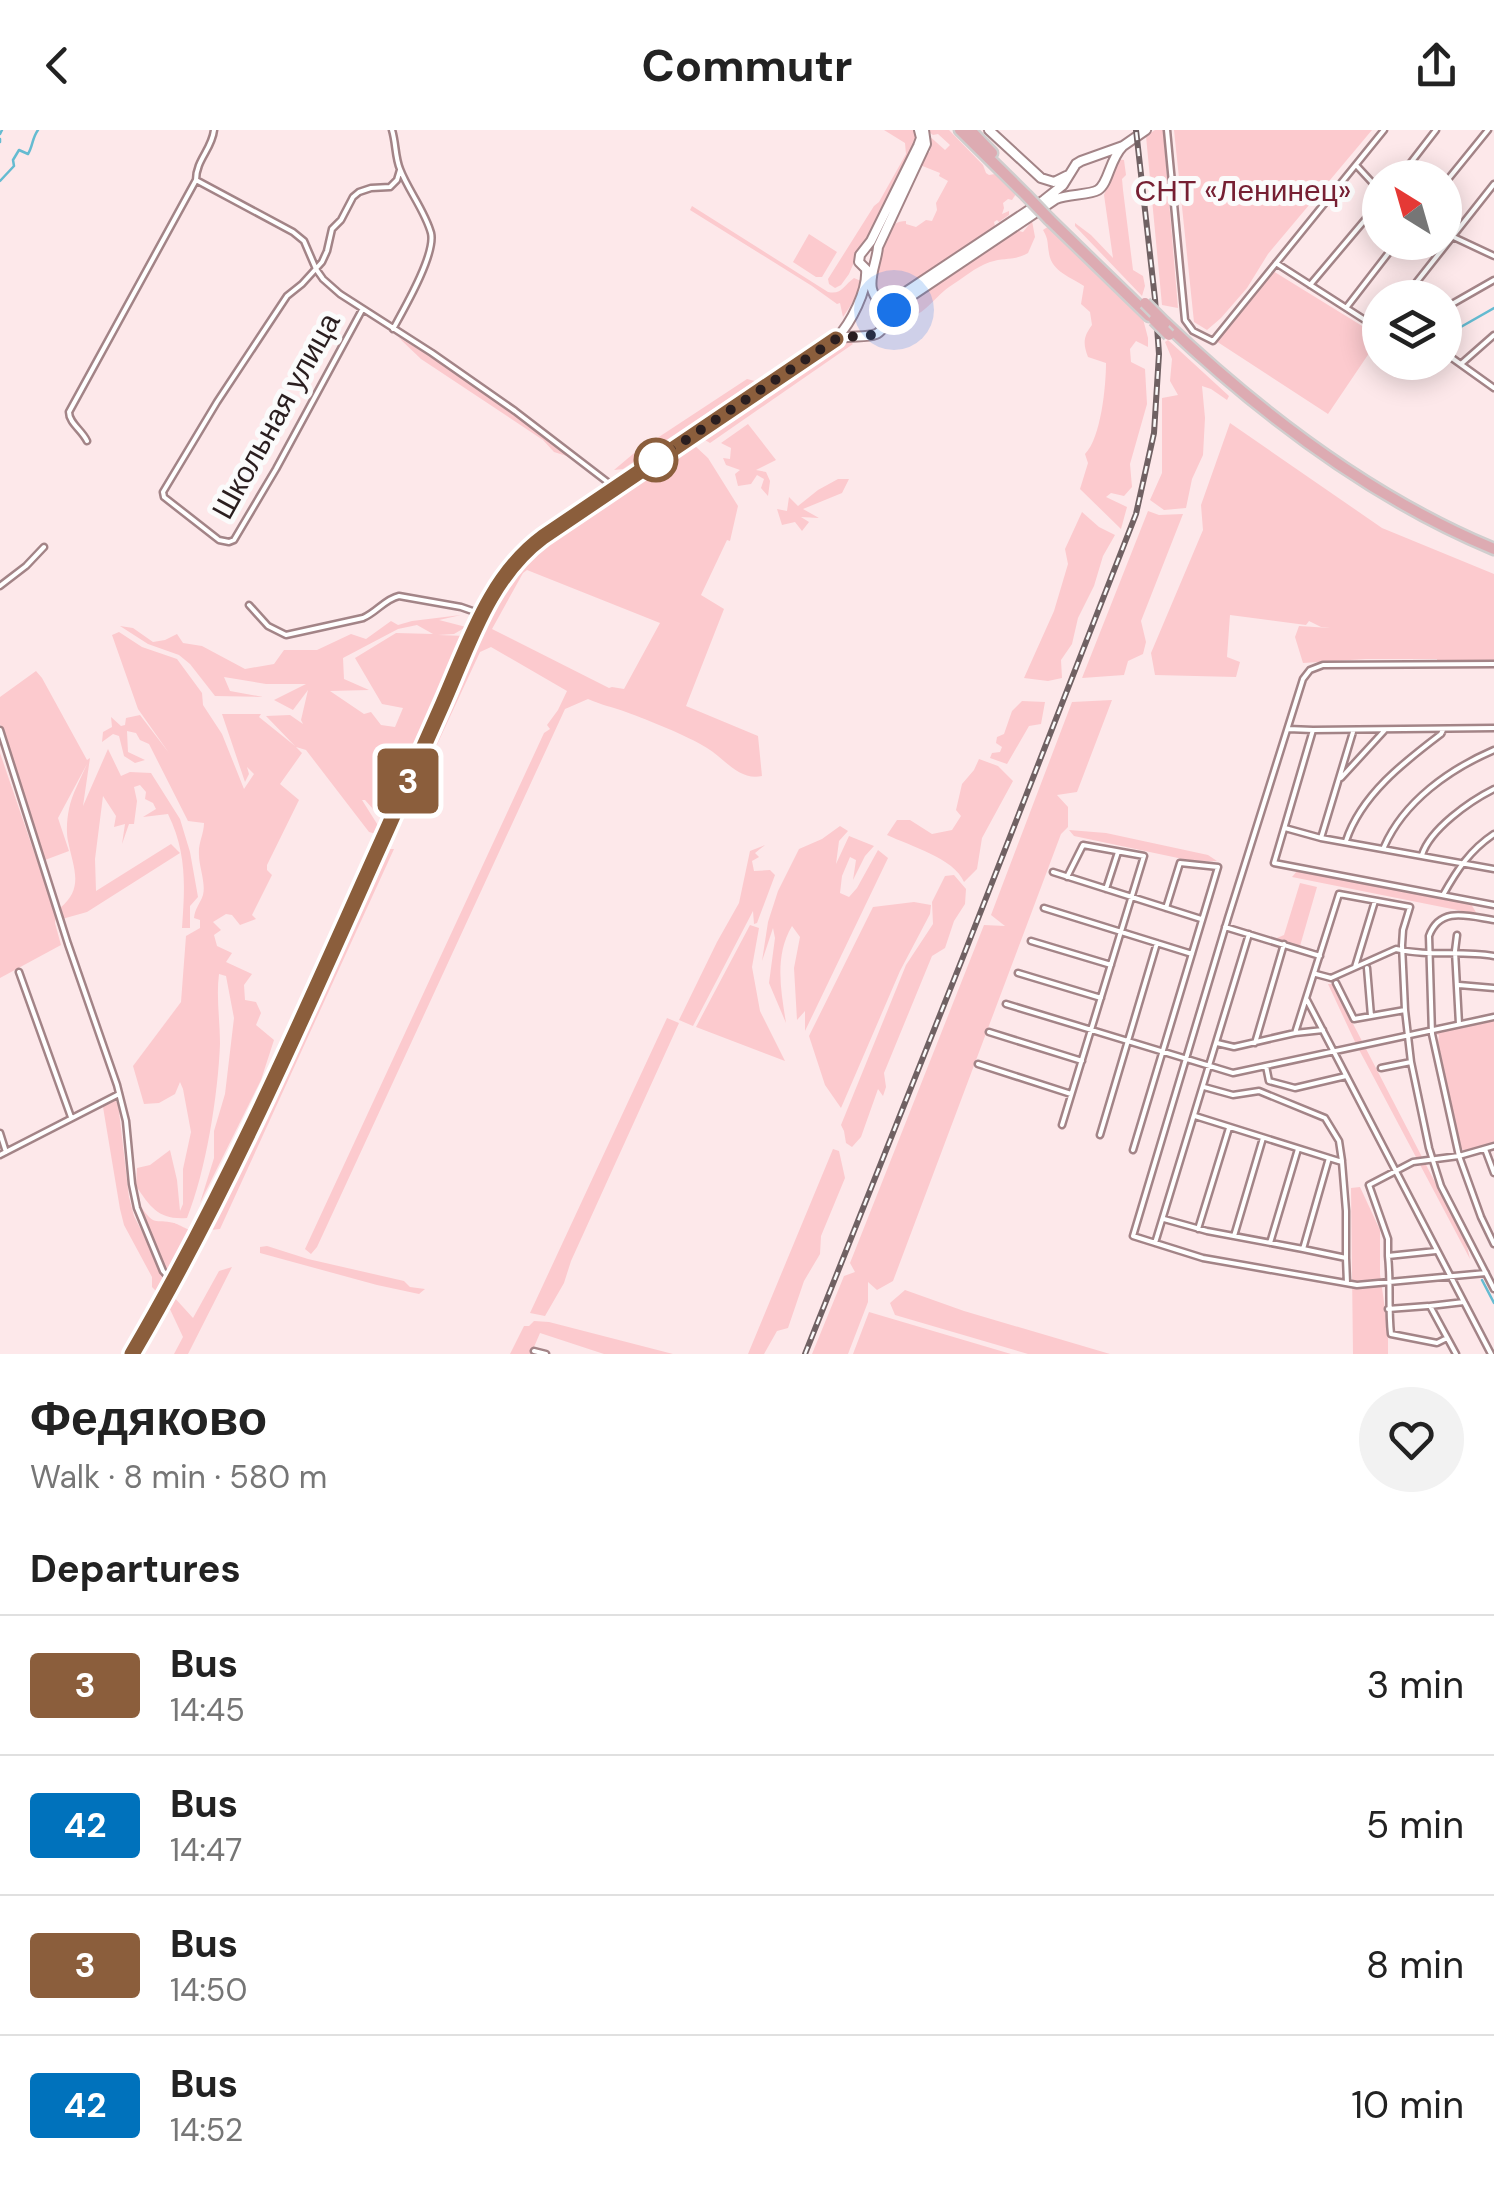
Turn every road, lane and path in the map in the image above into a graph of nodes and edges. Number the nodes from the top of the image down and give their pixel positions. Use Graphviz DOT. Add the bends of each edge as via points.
graph roads {
  1 [pos="214,130"];
  2 [pos="392,130"];
  3 [pos="922,130"];
  4 [pos="960,130"];
  5 [pos="970,130"];
  6 [pos="988,130"];
  7 [pos="1146,130"];
  8 [pos="1167,130"];
  9 [pos="1384,130"];
  10 [pos="1436,130"];
  11 [pos="1488,130"];
  12 [pos="1123,146"];
  13 [pos="1086,159"];
  14 [pos="1413,160"];
  15 [pos="1462,162"];
  16 [pos="1356,165"];
  17 [pos="400,170"];
  18 [pos="1362,171"];
  19 [pos="1072,172"];
  20 [pos="1041,178"];
  21 [pos="196,180"];
  22 [pos="1105,180"];
  23 [pos="1494,184"];
  24 [pos="390,187"];
  25 [pos="410,189"];
  26 [pos="1085,193"];
  27 [pos="1029,194"];
  28 [pos="1044,200"];
  29 [pos="1051,216"];
  30 [pos="1362,223"];
  31 [pos="1462,225"];
  32 [pos="1462,240"];
  33 [pos="864,251"];
  34 [pos="1493,253"];
  35 [pos="1383,260"];
  36 [pos="1434,260"];
  37 [pos="877,261"];
  38 [pos="1276,263"];
  39 [pos="316,269"];
  40 [pos="866,269"];
  41 [pos="1418,280"];
  42 [pos="1494,280"];
  43 [pos="1310,284"];
  44 [pos="1462,298"];
  45 [pos="878,301"];
  46 [pos="1346,308"];
  47 [pos="362,310"];
  48 [pos="854,310"];
  49 [pos="1362,318"];
  50 [pos="887,319"];
  51 [pos="393,328"];
  52 [pos="864,335"];
  53 [pos="1494,335"];
  54 [pos="836,339"];
  55 [pos="1462,363"];
  56 [pos="1462,365"];
  57 [pos="1494,388"];
  58 [pos="87,441"];
  59 [pos="615,488"];
  60 [pos="44,547"];
  61 [pos="1494,552"];
  62 [pos="0,586"];
  63 [pos="249,605"];
  64 [pos="482,615"];
  65 [pos="1494,664"];
  66 [pos="1494,728"];
  67 [pos="1287,729"];
  68 [pos="0,730"];
  69 [pos="1313,730"];
  70 [pos="1354,730"];
  71 [pos="1385,730"];
  72 [pos="1442,730"];
  73 [pos="1494,750"];
  74 [pos="1339,780"];
  75 [pos="1494,789"];
  76 [pos="1285,828"];
  77 [pos="1494,834"];
  78 [pos="1321,838"];
  79 [pos="1346,842"];
  80 [pos="1384,849"];
  81 [pos="1118,852"];
  82 [pos="1422,856"];
  83 [pos="1462,863"];
  84 [pos="1494,869"];
  85 [pos="1053,872"];
  86 [pos="1067,877"];
  87 [pos="1106,889"];
  88 [pos="1443,895"];
  89 [pos="1132,897"];
  90 [pos="1375,901"];
  91 [pos="1494,905"];
  92 [pos="1044,908"];
  93 [pos="1166,908"];
  94 [pos="1202,919"];
  95 [pos="1494,920"];
  96 [pos="1225,927"];
  97 [pos="1122,933"];
  98 [pos="1249,934"];
  99 [pos="1457,935"];
  100 [pos="1031,941"];
  101 [pos="1157,943"];
  102 [pos="1284,944"];
  103 [pos="1402,950"];
  104 [pos="1192,954"];
  105 [pos="1456,954"];
  106 [pos="1430,955"];
  107 [pos="1320,956"];
  108 [pos="1494,956"];
  109 [pos="1111,965"];
  110 [pos="1355,967"];
  111 [pos="1367,968"];
  112 [pos="19,972"];
  113 [pos="1018,973"];
  114 [pos="1315,974"];
  115 [pos="1336,983"];
  116 [pos="1457,985"];
  117 [pos="1494,988"];
  118 [pos="1101,998"];
  119 [pos="1307,1000"];
  120 [pos="1006,1004"];
  121 [pos="1405,1010"];
  122 [pos="1370,1016"];
  123 [pos="1494,1016"];
  124 [pos="1459,1024"];
  125 [pos="1092,1028"];
  126 [pos="1322,1030"];
  127 [pos="1432,1030"];
  128 [pos="989,1032"];
  129 [pos="1295,1033"];
  130 [pos="1407,1036"];
  131 [pos="1127,1040"];
  132 [pos="1255,1042"];
  133 [pos="1216,1043"];
  134 [pos="1163,1050"];
  135 [pos="1333,1051"];
  136 [pos="1186,1059"];
  137 [pos="1082,1061"];
  138 [pos="1411,1062"];
  139 [pos="978,1064"];
  140 [pos="1210,1066"];
  141 [pos="1266,1066"];
  142 [pos="1382,1068"];
  143 [pos="1346,1076"];
  144 [pos="1204,1087"];
  145 [pos="119,1094"];
  146 [pos="1071,1094"];
  147 [pos="1195,1116"];
  148 [pos="71,1117"];
  149 [pos="1062,1125"];
  150 [pos="1229,1127"];
  151 [pos="0,1132"];
  152 [pos="1100,1135"];
  153 [pos="1263,1138"];
  154 [pos="1494,1146"];
  155 [pos="1298,1148"];
  156 [pos="1485,1149"];
  157 [pos="1134,1150"];
  158 [pos="3,1154"];
  159 [pos="1459,1156"];
  160 [pos="1329,1158"];
  161 [pos="1433,1160"];
  162 [pos="1342,1162"];
  163 [pos="1395,1171"];
  164 [pos="1494,1172"];
  165 [pos="1164,1218"];
  166 [pos="1198,1229"];
  167 [pos="1234,1236"];
  168 [pos="1155,1243"];
  169 [pos="1270,1243"];
  170 [pos="1494,1244"];
  171 [pos="1303,1249"];
  172 [pos="1437,1250"];
  173 [pos="1388,1256"];
  174 [pos="1346,1258"];
  175 [pos="1486,1273"];
  176 [pos="1450,1276"];
  177 [pos="1391,1282"];
  178 [pos="1348,1283"];
  179 [pos="173,1284"];
  180 [pos="1494,1289"];
  181 [pos="1464,1302"];
  182 [pos="1430,1306"];
  183 [pos="1388,1309"];
  184 [pos="1447,1338"];
  185 [pos="534,1351"];
  186 [pos="132,1354"];
  187 [pos="546,1354"];
  188 [pos="1456,1354"];
  189 [pos="1490,1354"];
  1 -- 21 [label="street"];
  2 -- 17 [label="street"];
  3 -- 33 [label="main road"];
  3 -- 37 [label="main road" via="926,144"];
  4 -- 27 [label="main road"];
  5 -- 27 [label="main road"];
  6 -- 20 [label="main road"];
  7 -- 12 [label="main road"];
  8 -- 38 [label="street" via="1185,320 1193,331 1212,341"];
  9 -- 16 [label="street"];
  10 -- 14 [label="street"];
  11 -- 15 [label="street"];
  12 -- 13 [label="main road"];
  12 -- 22 [label="main road"];
  13 -- 19 [label="main road"];
  13 -- 22 [label="main road" via="1099,162"];
  16 -- 18 [label="street"];
  16 -- 38 [label="street"];
  17 -- 24 [label="street"];
  17 -- 25 [label="street"];
  19 -- 20 [label="main road" via="1060,180"];
  19 -- 26 [label="main road" via="1076,188"];
  19 -- 28 [label="main road"];
  20 -- 28 [label="main road"];
  21 -- 39 [label="street" via="293,232"];
  21 -- 58 [label="street" via="69,412"];
  22 -- 26 [label="main road"];
  23 -- 31 [label="street"];
  24 -- 25 [label="street"];
  24 -- 39 [label="street" via="353,198"];
  25 -- 51 [label="street" via="432,245"];
  26 -- 50 [label="main road" via="1056,199"];
  27 -- 29 [label="main road, bridge"];
  28 -- 45 [label="main road" via="900,295"];
  29 -- 61 [label="main road, bridge" via="1248,396 1340,464"];
  29 -- 61 [label="main road, bridge" via="1220,381 1337,470 1415,518"];
  30 -- 43 [label="street"];
  32 -- 34 [label="street"];
  33 -- 37 [label="main road"];
  33 -- 40 [label="main road" via="859,262"];
  35 -- 46 [label="street"];
  36 -- 41 [label="street"];
  37 -- 40 [label="main road"];
  37 -- 45 [label="main road" via="871,284"];
  38 -- 43 [label="street"];
  39 -- 47 [label="street"];
  39 -- 47 [label="street, Школьная улица" via="287,296 164,497 220,540 240,533"];
  40 -- 48 [label="main road"];
  42 -- 44 [label="street"];
  43 -- 46 [label="street"];
  45 -- 48 [label="main road" via="869,299"];
  45 -- 50 [label="main road"];
  46 -- 49 [label="street"];
  47 -- 51 [label="street"];
  48 -- 52 [label="main road" via="852,324"];
  48 -- 54 [label="main road"];
  50 -- 52 [label="main road" via="881,331"];
  51 -- 59 [label="street"];
  52 -- 54 [label="main road"];
  53 -- 55 [label="street"];
  54 -- 59 [label="main road"];
  56 -- 57 [label="street"];
  59 -- 64 [label="main road" via="520,555"];
  60 -- 62 [label="street"];
  63 -- 64 [label="street" via="284,634 369,616 399,596"];
  64 -- 179 [label="main road"];
  65 -- 67 [label="street" via="1324,665 1303,679"];
  66 -- 72 [label="street"];
  67 -- 69 [label="street"];
  67 -- 96 [label="street"];
  68 -- 145 [label="street"];
  69 -- 70 [label="street"];
  69 -- 76 [label="street"];
  70 -- 71 [label="street"];
  70 -- 74 [label="street"];
  71 -- 72 [label="street"];
  71 -- 74 [label="street"];
  72 -- 79 [label="street" via="1368,800"];
  73 -- 80 [label="street" via="1426,792"];
  74 -- 78 [label="street"];
  75 -- 82 [label="street" via="1459,811"];
  76 -- 78 [label="street"];
  76 -- 88 [label="street" via="1274,863"];
  77 -- 83 [label="street"];
  78 -- 79 [label="street"];
  79 -- 80 [label="street"];
  80 -- 82 [label="street"];
  81 -- 86 [label="street" via="1083,845"];
  81 -- 87 [label="street"];
  81 -- 89 [label="street" via="1144,856"];
  82 -- 83 [label="street"];
  83 -- 84 [label="street"];
  83 -- 88 [label="street"];
  85 -- 86 [label="street"];
  86 -- 87 [label="street"];
  87 -- 89 [label="street"];
  88 -- 91 [label="street"];
  89 -- 93 [label="street"];
  89 -- 97 [label="street"];
  90 -- 103 [label="street" via="1410,908"];
  90 -- 107 [label="street" via="1339,894"];
  90 -- 110 [label="street"];
  92 -- 97 [label="street"];
  93 -- 94 [label="street"];
  93 -- 94 [label="street" via="1180,863 1218,867"];
  94 -- 104 [label="street"];
  95 -- 106 [label="street" via="1441,917 1429,936"];
  96 -- 98 [label="street"];
  96 -- 136 [label="street"];
  97 -- 101 [label="street"];
  97 -- 109 [label="street"];
  98 -- 102 [label="street"];
  98 -- 133 [label="street"];
  99 -- 105 [label="street"];
  100 -- 109 [label="street"];
  101 -- 104 [label="street"];
  101 -- 131 [label="street"];
  102 -- 107 [label="street"];
  102 -- 132 [label="street"];
  103 -- 106 [label="street"];
  103 -- 110 [label="street"];
  103 -- 121 [label="street"];
  104 -- 134 [label="street"];
  105 -- 106 [label="street"];
  105 -- 108 [label="street"];
  105 -- 116 [label="street"];
  106 -- 127 [label="street"];
  107 -- 114 [label="street"];
  109 -- 118 [label="street"];
  110 -- 114 [label="street" via="1331,978"];
  111 -- 122 [label="street"];
  112 -- 148 [label="street"];
  113 -- 118 [label="street"];
  114 -- 119 [label="street"];
  115 -- 122 [label="street" via="1354,1020"];
  116 -- 117 [label="street"];
  116 -- 124 [label="street"];
  118 -- 125 [label="street"];
  119 -- 126 [label="street"];
  119 -- 129 [label="street"];
  120 -- 125 [label="street"];
  121 -- 122 [label="street"];
  121 -- 130 [label="street"];
  123 -- 124 [label="street"];
  124 -- 127 [label="street"];
  125 -- 131 [label="street"];
  125 -- 137 [label="street"];
  126 -- 129 [label="street"];
  126 -- 135 [label="street"];
  127 -- 130 [label="street"];
  127 -- 159 [label="street"];
  128 -- 137 [label="street"];
  129 -- 132 [label="street"];
  130 -- 135 [label="street"];
  130 -- 138 [label="street"];
  131 -- 134 [label="street"];
  131 -- 152 [label="street"];
  132 -- 133 [label="street" via="1234,1048"];
  133 -- 140 [label="street"];
  134 -- 136 [label="street"];
  134 -- 157 [label="street"];
  135 -- 141 [label="street"];
  135 -- 143 [label="street"];
  136 -- 140 [label="street"];
  136 -- 168 [label="street" via="1133,1236"];
  137 -- 146 [label="street"];
  138 -- 142 [label="street"];
  138 -- 161 [label="street"];
  139 -- 146 [label="street"];
  140 -- 141 [label="street" via="1233,1073"];
  140 -- 144 [label="street"];
  141 -- 143 [label="street" via="1269,1081 1294,1088"];
  143 -- 163 [label="street"];
  144 -- 147 [label="street"];
  144 -- 162 [label="street" via="1233,1095 1259,1091 1325,1118"];
  145 -- 148 [label="street"];
  145 -- 179 [label="street" via="137,1208"];
  146 -- 149 [label="street"];
  147 -- 150 [label="street"];
  147 -- 165 [label="street"];
  148 -- 158 [label="street"];
  150 -- 153 [label="street"];
  150 -- 166 [label="street"];
  151 -- 158 [label="street"];
  153 -- 155 [label="street"];
  153 -- 167 [label="street"];
  154 -- 156 [label="street"];
  155 -- 160 [label="street"];
  155 -- 169 [label="street"];
  156 -- 159 [label="street"];
  156 -- 164 [label="street"];
  159 -- 161 [label="street"];
  159 -- 170 [label="street"];
  160 -- 162 [label="street"];
  160 -- 171 [label="street"];
  161 -- 163 [label="street"];
  161 -- 175 [label="street"];
  162 -- 174 [label="street"];
  163 -- 172 [label="street"];
  163 -- 173 [label="street" via="1368,1185"];
  165 -- 166 [label="street"];
  165 -- 168 [label="street"];
  166 -- 167 [label="street"];
  167 -- 169 [label="street"];
  168 -- 178 [label="street"];
  169 -- 171 [label="street"];
  171 -- 174 [label="street"];
  172 -- 173 [label="street"];
  172 -- 176 [label="street"];
  173 -- 177 [label="street"];
  174 -- 178 [label="street"];
  175 -- 176 [label="street"];
  175 -- 180 [label="street"];
  176 -- 177 [label="street"];
  176 -- 181 [label="street"];
  177 -- 178 [label="street"];
  177 -- 183 [label="street"];
  179 -- 186 [label="main road"];
  181 -- 182 [label="street"];
  181 -- 189 [label="street"];
  182 -- 183 [label="street"];
  182 -- 184 [label="street"];
  183 -- 184 [label="street" via="1390,1334 1437,1343"];
  184 -- 188 [label="street"];
  185 -- 187 [label="street"];
}
